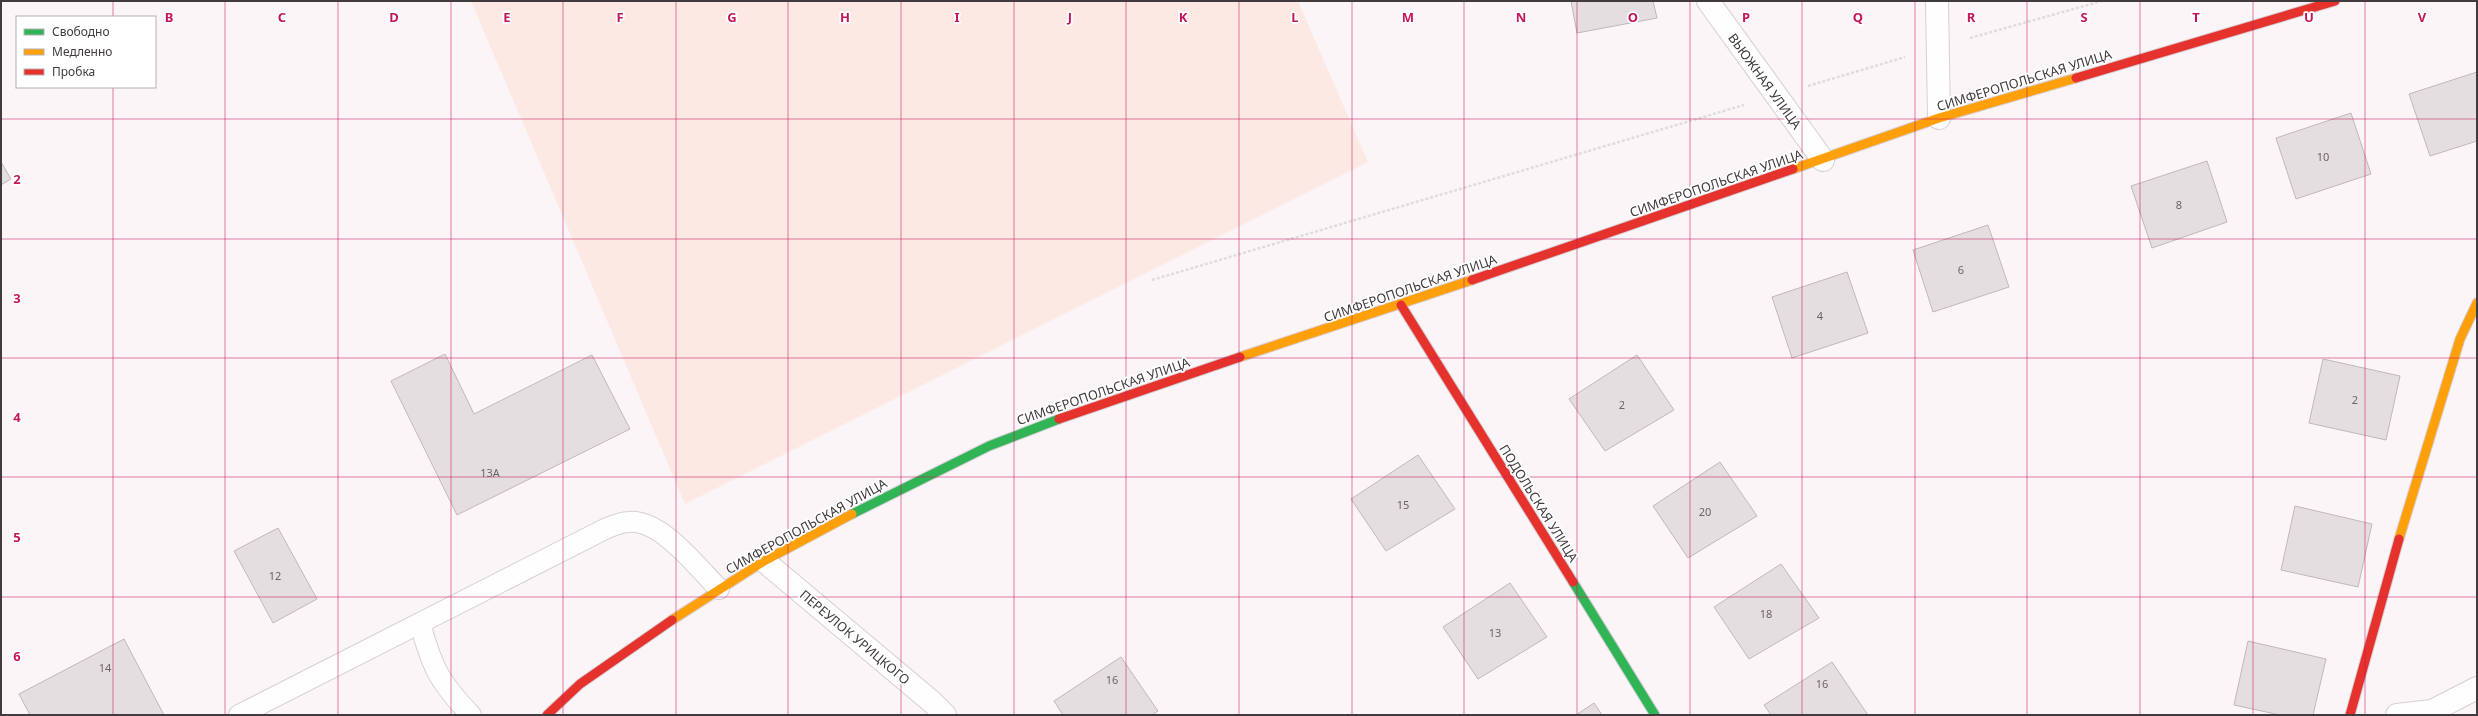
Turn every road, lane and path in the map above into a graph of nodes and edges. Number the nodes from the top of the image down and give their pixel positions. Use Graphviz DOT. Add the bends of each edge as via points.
graph roads {
  1 [pos="1708,1"];
  2 [pos="1937,1"];
  3 [pos="2102,1"];
  4 [pos="2335,1"];
  5 [pos="1938,47"];
  6 [pos="1776,95"];
  7 [pos="1939,118"];
  8 [pos="1823,160"];
  9 [pos="1152,280"];
  10 [pos="2477,303"];
  11 [pos="1401,305"];
  12 [pos="764,561"];
  13 [pos="719,589"];
  14 [pos="420,623"];
  15 [pos="2477,688"];
  16 [pos="239,715"];
  17 [pos="470,715"];
  18 [pos="547,715"];
  19 [pos="944,715"];
  20 [pos="1655,715"];
  21 [pos="2350,715"];
  22 [pos="2397,715"];
  1 -- 6 [label="street, ВЬЮЖНАЯ УЛИЦА"];
  2 -- 5 [label="street"];
  3 -- 5 [label="path"];
  4 -- 7 [label="street, СИМФЕРОПОЛЬСКАЯ УЛИЦА"];
  5 -- 6 [label="path"];
  5 -- 7 [label="street"];
  6 -- 8 [label="street, ВЬЮЖНАЯ УЛИЦА"];
  6 -- 9 [label="path"];
  7 -- 8 [label="street, СИМФЕРОПОЛЬСКАЯ УЛИЦА"];
  8 -- 11 [label="street, СИМФЕРОПОЛЬСКАЯ УЛИЦА"];
  10 -- 21 [label="street" via="2460,339 2409,501"];
  11 -- 12 [label="street, СИМФЕРОПОЛЬСКАЯ УЛИЦА" via="1098,404 989,446 890,494"];
  11 -- 20 [label="street, ПОДОЛЬСКАЯ УЛИЦА"];
  12 -- 13 [label="street, СИМФЕРОПОЛЬСКАЯ УЛИЦА"];
  12 -- 19 [label="street, ПЕРЕУЛОК УРИЦКОГО" via="932,702"];
  13 -- 14 [label="lane" via="660,531 646,524 629,522 605,529"];
  13 -- 18 [label="street, СИМФЕРОПОЛЬСКАЯ УЛИЦА" via="642,639 580,684"];
  14 -- 16 [label="lane"];
  14 -- 17 [label="lane" via="430,660 439,678"];
  15 -- 22 [label="street" via="2432,711"];
}
